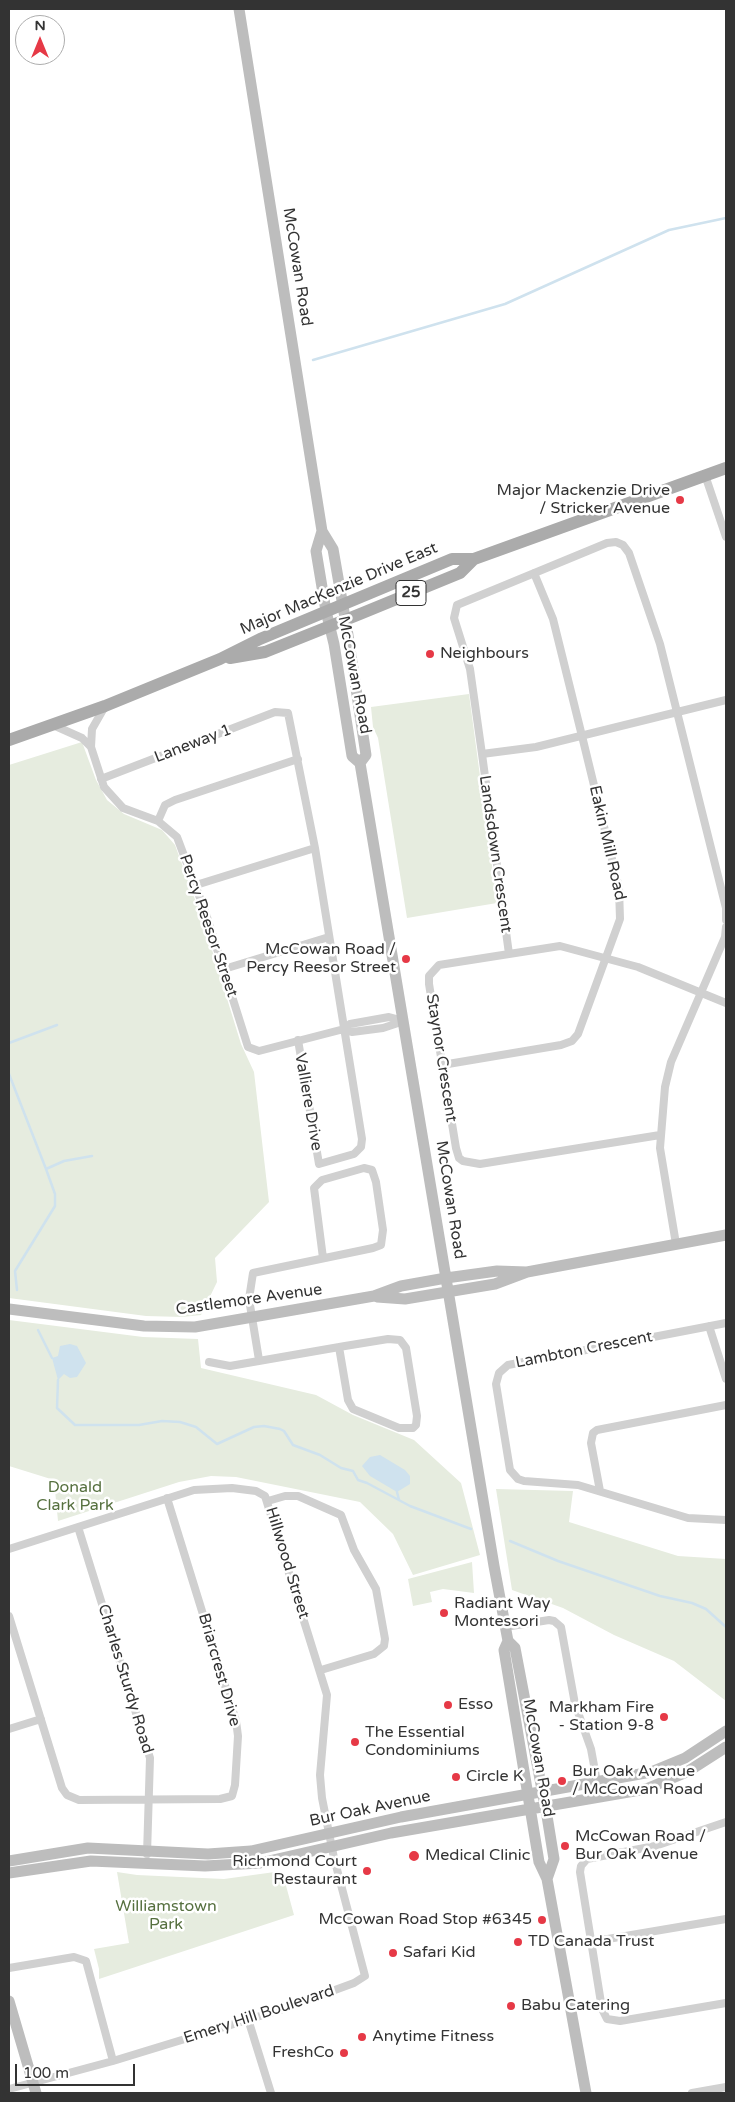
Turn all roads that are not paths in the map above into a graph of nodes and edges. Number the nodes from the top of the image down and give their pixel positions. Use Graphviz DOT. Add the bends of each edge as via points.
graph roads {
  1 [pos="239,9"];
  2 [pos="726,468"];
  3 [pos="705,475"];
  4 [pos="322,531"];
  5 [pos="726,537"];
  6 [pos="474,559"];
  7 [pos="534,573"];
  8 [pos="341,604"];
  9 [pos="326,611"];
  10 [pos="345,620"];
  11 [pos="329,626"];
  12 [pos="220,660"];
  13 [pos="726,700"];
  14 [pos="105,706"];
  15 [pos="677,712"];
  16 [pos="53,725"];
  17 [pos="582,736"];
  18 [pos="9,740"];
  19 [pos="91,747"];
  20 [pos="482,754"];
  21 [pos="298,759"];
  22 [pos="360,763"];
  23 [pos="101,779"];
  24 [pos="158,821"];
  25 [pos="315,848"];
  26 [pos="196,885"];
  27 [pos="726,920"];
  28 [pos="726,927"];
  29 [pos="329,937"];
  30 [pos="509,954"];
  31 [pos="606,958"];
  32 [pos="224,969"];
  33 [pos="702,992"];
  34 [pos="726,1003"];
  35 [pos="404,1020"];
  36 [pos="344,1029"];
  37 [pos="298,1040"];
  38 [pos="442,1065"];
  39 [pos="660,1134"];
  40 [pos="726,1235"];
  41 [pos="676,1244"];
  42 [pos="323,1258"];
  43 [pos="527,1272"];
  44 [pos="446,1278"];
  45 [pos="450,1292"];
  46 [pos="374,1296"];
  47 [pos="9,1309"];
  48 [pos="252,1318"];
  49 [pos="726,1323"];
  50 [pos="709,1326"];
  51 [pos="339,1347"];
  52 [pos="259,1360"];
  53 [pos="209,1362"];
  54 [pos="726,1379"];
  55 [pos="726,1405"];
  56 [pos="600,1492"];
  57 [pos="167,1498"];
  58 [pos="268,1501"];
  59 [pos="726,1520"];
  60 [pos="78,1527"];
  61 [pos="9,1549"];
  62 [pos="9,1616"];
  63 [pos="505,1627"];
  64 [pos="508,1641"];
  65 [pos="321,1670"];
  66 [pos="41,1719"];
  67 [pos="9,1729"];
  68 [pos="726,1731"];
  69 [pos="726,1747"];
  70 [pos="597,1782"];
  71 [pos="542,1792"];
  72 [pos="528,1794"];
  73 [pos="150,1799"];
  74 [pos="545,1807"];
  75 [pos="530,1809"];
  76 [pos="726,1822"];
  77 [pos="329,1834"];
  78 [pos="331,1846"];
  79 [pos="147,1851"];
  80 [pos="9,1861"];
  81 [pos="147,1863"];
  82 [pos="9,1873"];
  83 [pos="548,1879"];
  84 [pos="726,1919"];
  85 [pos="590,1942"];
  86 [pos="9,1968"];
  87 [pos="9,2000"];
  88 [pos="726,2003"];
  89 [pos="248,2019"];
  90 [pos="114,2061"];
  91 [pos="726,2087"];
  92 [pos="34,2088"];
  93 [pos="9,2089"];
  94 [pos="269,2093"];
  95 [pos="586,2093"];
  96 [pos="692,2093"];
  1 -- 4 [label="main road, McCowan Road"];
  2 -- 3 [label="main road, Major MacKenzie Drive East / 25"];
  3 -- 5 [label="street"];
  3 -- 6 [label="main road, Major MacKenzie Drive East / 25"];
  4 -- 8 [label="main road, McCowan Road" via="333,549"];
  4 -- 9 [label="main road, McCowan Road" via="316,551"];
  6 -- 8 [label="main road, Major MacKenzie Drive East / 25" via="452,559"];
  6 -- 10 [label="main road, Major MacKenzie Drive East / 25" via="460,574"];
  7 -- 15 [label="street, Landsdown Crescent" via="607,543 622,545 629,553 660,644"];
  7 -- 17 [label="street, Eakin Mill Road" via="552,619"];
  7 -- 20 [label="street, Landsdown Crescent" via="461,603 454,614 470,669"];
  8 -- 9 [label="main road, Major MacKenzie Drive East / 25"];
  8 -- 10 [label="main road, McCowan Road"];
  9 -- 11 [label="main road, McCowan Road"];
  9 -- 12 [label="main road, Major MacKenzie Drive East / 25" via="260,638"];
  10 -- 11 [label="main road, Major MacKenzie Drive East / 25"];
  10 -- 22 [label="main road, McCowan Road" via="366,754"];
  11 -- 12 [label="main road, Major MacKenzie Drive East / 25" via="265,652"];
  11 -- 22 [label="main road, McCowan Road" via="352,756"];
  12 -- 14 [label="main road, Major MacKenzie Drive East / 25"];
  13 -- 15 [label="street"];
  14 -- 16 [label="main road, Major MacKenzie Drive East / 25"];
  14 -- 19 [label="street, Percy Reesor Street" via="92,729"];
  15 -- 17 [label="street, Landsdown Crescent"];
  15 -- 27 [label="street, Landsdown Crescent" via="726,908"];
  16 -- 18 [label="main road, Major MacKenzie Drive East / 25"];
  16 -- 19 [label="street" via="82,738"];
  17 -- 20 [label="street, Landsdown Crescent" via="536,747"];
  17 -- 31 [label="street, Eakin Mill Road" via="621,896 620,919"];
  19 -- 23 [label="street, Percy Reesor Street"];
  20 -- 30 [label="street, Landsdown Crescent"];
  21 -- 23 [label="street, Laneway 1" via="290,717 285,712 275,712"];
  21 -- 24 [label="street" via="175,800 165,805"];
  21 -- 25 [label="street"];
  22 -- 35 [label="main road, McCowan Road"];
  23 -- 24 [label="street, Percy Reesor Street" via="108,793 123,808"];
  24 -- 26 [label="street, Percy Reesor Street" via="177,838"];
  25 -- 26 [label="street"];
  25 -- 29 [label="street"];
  26 -- 32 [label="street, Percy Reesor Street"];
  28 -- 33 [label="street" via="725,937"];
  29 -- 32 [label="street"];
  29 -- 36 [label="street"];
  30 -- 31 [label="street, Staynor Crescent" via="560,946"];
  30 -- 38 [label="street, Staynor Crescent" via="439,965 433,970 428,984"];
  31 -- 33 [label="street, Staynor Crescent"];
  31 -- 38 [label="street, Eakin Mill Road" via="578,1034 572,1041"];
  32 -- 37 [label="street, Percy Reesor Street" via="248,1047 259,1051"];
  33 -- 34 [label="street, Staynor Crescent"];
  33 -- 39 [label="street" via="671,1062"];
  35 -- 36 [label="street, Percy Reesor Street" via="389,1017 350,1024"];
  35 -- 44 [label="main road, McCowan Road"];
  36 -- 37 [label="street, Percy Reesor Street"];
  36 -- 37 [label="street, Valliere Drive" via="362,1143 354,1154 319,1164"];
  38 -- 39 [label="street, Staynor Crescent" via="456,1148 459,1158 466,1163 480,1164"];
  39 -- 41 [label="street"];
  40 -- 41 [label="main road, Castlemore Avenue"];
  41 -- 43 [label="main road, Castlemore Avenue"];
  42 -- 42 [label="street" via="381,1245 383,1230 372,1170 364,1168 331,1178 319,1182 314,1188"];
  42 -- 48 [label="street" via="253,1273 249,1294"];
  43 -- 44 [label="main road, Castlemore Avenue" via="497,1271"];
  43 -- 45 [label="main road, Castlemore Avenue" via="498,1283"];
  44 -- 45 [label="main road, McCowan Road"];
  44 -- 46 [label="main road, Castlemore Avenue" via="401,1286"];
  45 -- 46 [label="main road, Castlemore Avenue" via="405,1299"];
  45 -- 63 [label="main road, McCowan Road"];
  46 -- 48 [label="main road, Castlemore Avenue"];
  47 -- 48 [label="main road, Castlemore Avenue" via="176,1328"];
  48 -- 52 [label="street"];
  49 -- 50 [label="street, Lambton Crescent"];
  50 -- 54 [label="street"];
  50 -- 56 [label="street, Lambton Crescent" via="508,1365 499,1373 496,1384 513,1475 524,1481 570,1484"];
  51 -- 51 [label="street" via="348,1400 353,1409 399,1428 413,1428 417,1416 404,1344 394,1338"];
  51 -- 52 [label="street"];
  52 -- 53 [label="street" via="230,1366"];
  55 -- 56 [label="street" via="597,1430 591,1443"];
  56 -- 59 [label="street, Lambton Crescent" via="688,1518"];
  57 -- 58 [label="street, Hillwood Street" via="194,1490 232,1488 256,1491"];
  57 -- 60 [label="street, Hillwood Street"];
  57 -- 73 [label="street, Briarcrest Drive" via="233,1710 238,1736 232,1796 220,1799"];
  58 -- 65 [label="street, Hillwood Street"];
  58 -- 65 [label="street" via="298,1496 342,1515 356,1554 376,1589 384,1646 374,1654"];
  60 -- 61 [label="street, Hillwood Street"];
  60 -- 73 [label="street, Charles Sturdy Road" via="150,1758"];
  62 -- 66 [label="street"];
  63 -- 64 [label="main road, McCowan Road"];
  63 -- 70 [label="street" via="549,1620 561,1627 575,1704 591,1749"];
  64 -- 71 [label="main road, McCowan Road" via="515,1648"];
  64 -- 72 [label="main road, McCowan Road" via="504,1650"];
  65 -- 77 [label="street, Hillwood Street" via="328,1703 320,1788"];
  66 -- 67 [label="street"];
  66 -- 73 [label="street" via="67,1795 79,1800"];
  68 -- 70 [label="main road, Bur Oak Avenue" via="664,1768"];
  69 -- 74 [label="main road, Bur Oak Avenue" via="687,1772 650,1788"];
  70 -- 71 [label="main road, Bur Oak Avenue"];
  71 -- 72 [label="main road, Bur Oak Avenue"];
  71 -- 74 [label="main road, McCowan Road"];
  72 -- 75 [label="main road, McCowan Road"];
  72 -- 77 [label="main road, Bur Oak Avenue"];
  73 -- 79 [label="street, Charles Sturdy Road"];
  74 -- 75 [label="main road, Bur Oak Avenue"];
  74 -- 83 [label="main road, McCowan Road" via="554,1859"];
  75 -- 78 [label="main road, Bur Oak Avenue"];
  75 -- 83 [label="main road, McCowan Road" via="539,1862"];
  76 -- 85 [label="street" via="656,1846 588,1859 580,1872"];
  77 -- 78 [label="street, Emery Hill Boulevard"];
  77 -- 79 [label="main road, Bur Oak Avenue" via="242,1852"];
  78 -- 81 [label="main road, Bur Oak Avenue" via="237,1866"];
  78 -- 89 [label="street, Emery Hill Boulevard" via="365,1976 354,1983"];
  79 -- 80 [label="main road, Bur Oak Avenue" via="73,1849"];
  79 -- 81 [label="street, Charles Sturdy Road"];
  81 -- 82 [label="main road, Bur Oak Avenue" via="74,1862"];
  83 -- 95 [label="main road, McCowan Road"];
  84 -- 85 [label="street"];
  85 -- 88 [label="street" via="602,2009 607,2019 620,2021"];
  86 -- 90 [label="street" via="74,1957 86,1960"];
  87 -- 92 [label="main road"];
  89 -- 90 [label="street, Emery Hill Boulevard"];
  89 -- 94 [label="street"];
  90 -- 92 [label="street, Emery Hill Boulevard"];
  91 -- 96 [label="street"];
  92 -- 93 [label="street, Emery Hill Boulevard"];
}
